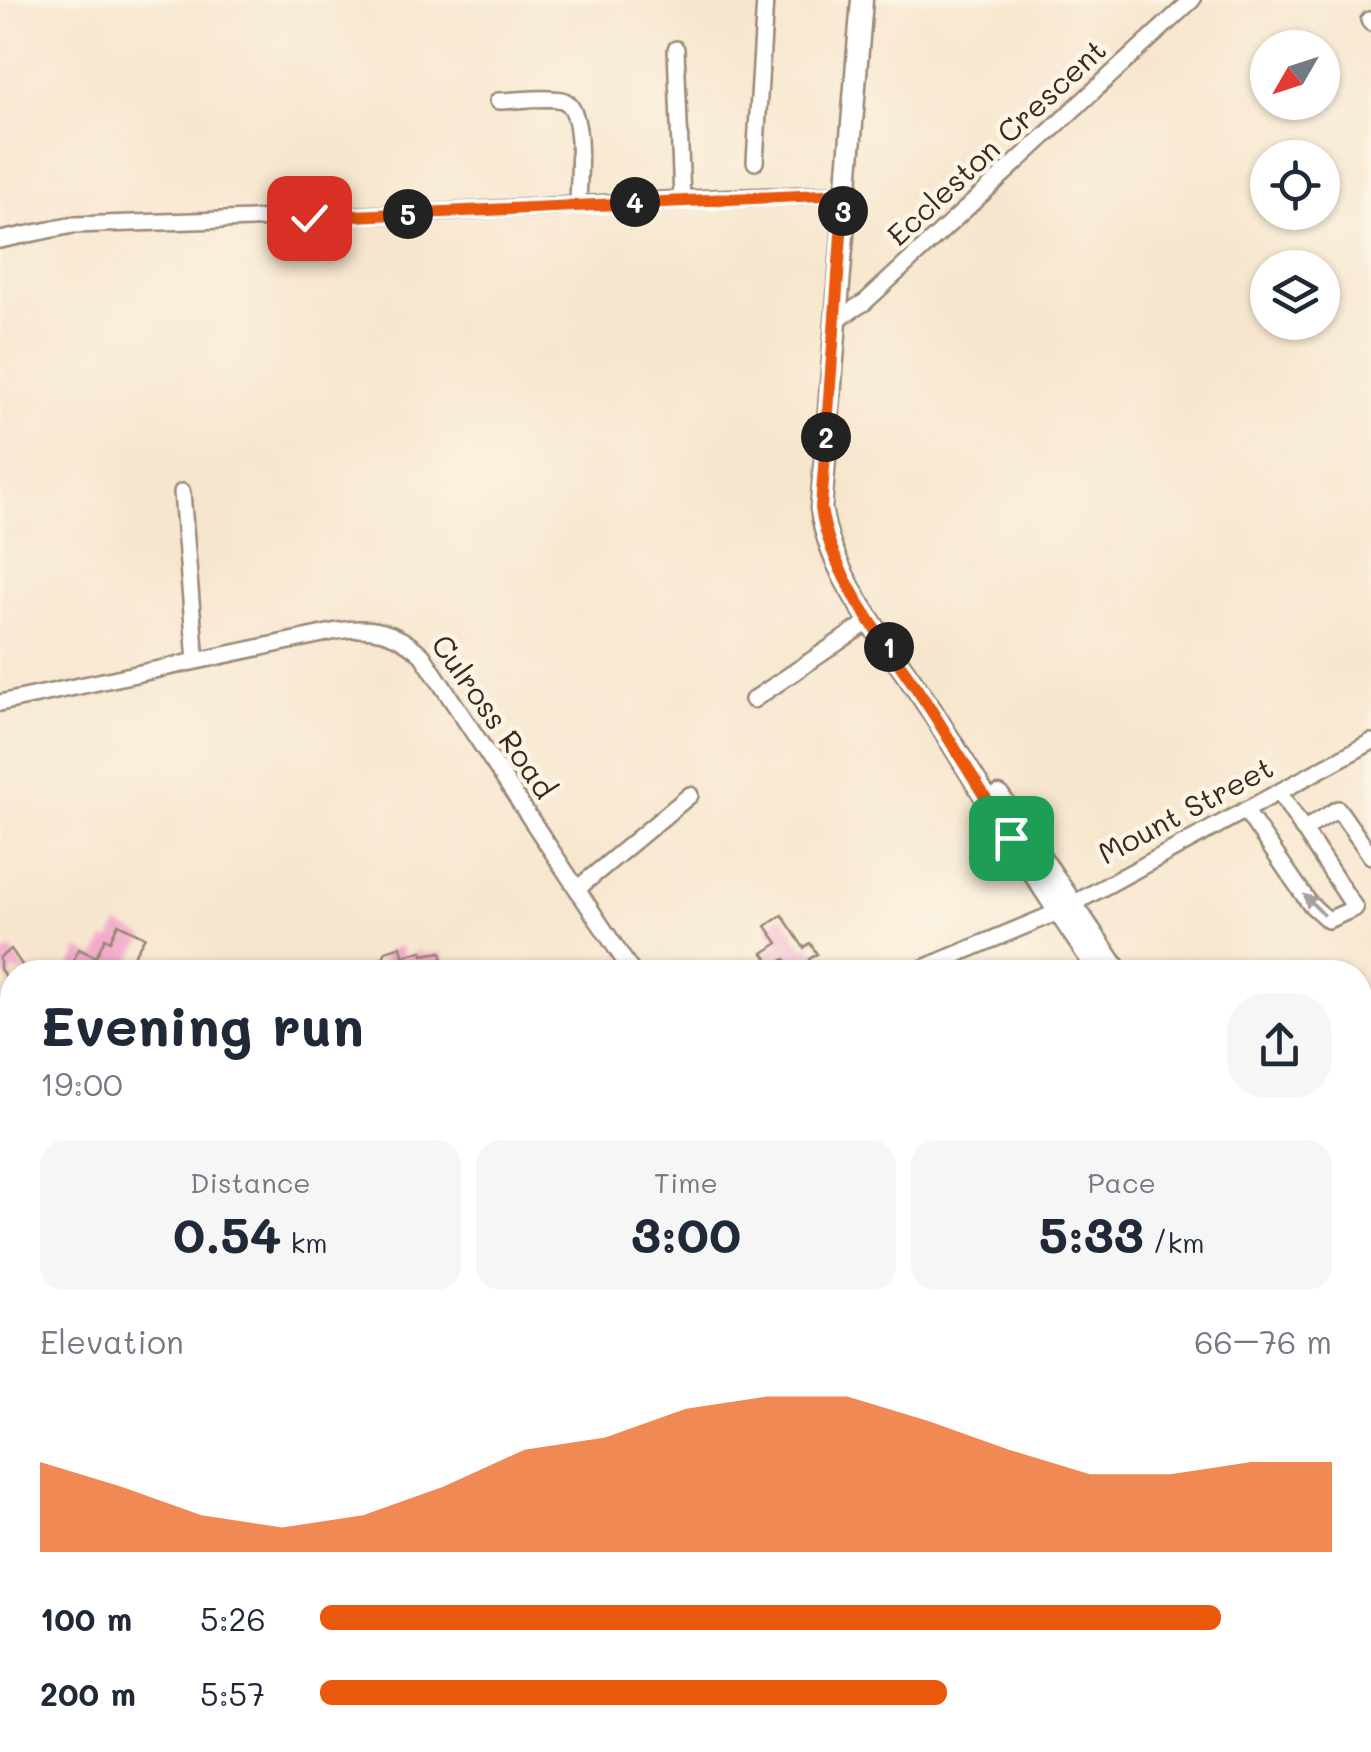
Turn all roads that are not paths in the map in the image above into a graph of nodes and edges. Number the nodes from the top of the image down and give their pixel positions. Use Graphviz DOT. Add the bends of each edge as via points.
graph roads {
  1 [pos="765,0"];
  2 [pos="862,0"];
  3 [pos="1192,0"];
  4 [pos="676,50"];
  5 [pos="498,102"];
  6 [pos="754,162"];
  7 [pos="844,194"];
  8 [pos="682,199"];
  9 [pos="578,205"];
  10 [pos="0,240"];
  11 [pos="834,321"];
  12 [pos="182,492"];
  13 [pos="871,620"];
  14 [pos="196,661"];
  15 [pos="754,700"];
  16 [pos="0,703"];
  17 [pos="1371,742"];
  18 [pos="1279,792"];
  19 [pos="690,796"];
  20 [pos="1245,810"];
  21 [pos="1170,828"];
  22 [pos="1304,830"];
  23 [pos="1180,845"];
  24 [pos="1371,856"];
  25 [pos="577,889"];
  26 [pos="1371,900"];
  27 [pos="1066,908"];
  28 [pos="1355,908"];
  29 [pos="624,960"];
  30 [pos="942,960"];
  31 [pos="1094,960"];
  32 [pos="1108,960"];
  1 -- 6 [label="street"];
  2 -- 7 [label="main road"];
  3 -- 11 [label="street, Eccleston Crescent" via="865,302"];
  4 -- 8 [label="street"];
  5 -- 9 [label="street" via="570,104 578,119"];
  7 -- 8 [label="street"];
  7 -- 11 [label="main road"];
  8 -- 9 [label="street"];
  9 -- 10 [label="street" via="73,225"];
  11 -- 13 [label="main road" via="821,508 832,553"];
  12 -- 14 [label="street"];
  13 -- 15 [label="street"];
  13 -- 27 [label="main road" via="938,721 972,758"];
  14 -- 16 [label="street, Culross Road"];
  14 -- 25 [label="street, Culross Road" via="357,628 394,634 422,655"];
  17 -- 18 [label="street, Mount Street"];
  18 -- 20 [label="street, Mount Street"];
  18 -- 22 [label="street"];
  19 -- 25 [label="street"];
  20 -- 23 [label="street, Mount Street"];
  28 -- 20 [label="street, one-way" via="1328,920 1310,904"];
  21 -- 23 [label="street"];
  22 -- 24 [label="street" via="1338,810"];
  22 -- 28 [label="street"];
  23 -- 27 [label="street, Mount Street"];
  25 -- 29 [label="street, Culross Road"];
  26 -- 28 [label="street"];
  27 -- 30 [label="street, Mount Street"];
  27 -- 31 [label="main road"];
  27 -- 32 [label="main road"];
}
